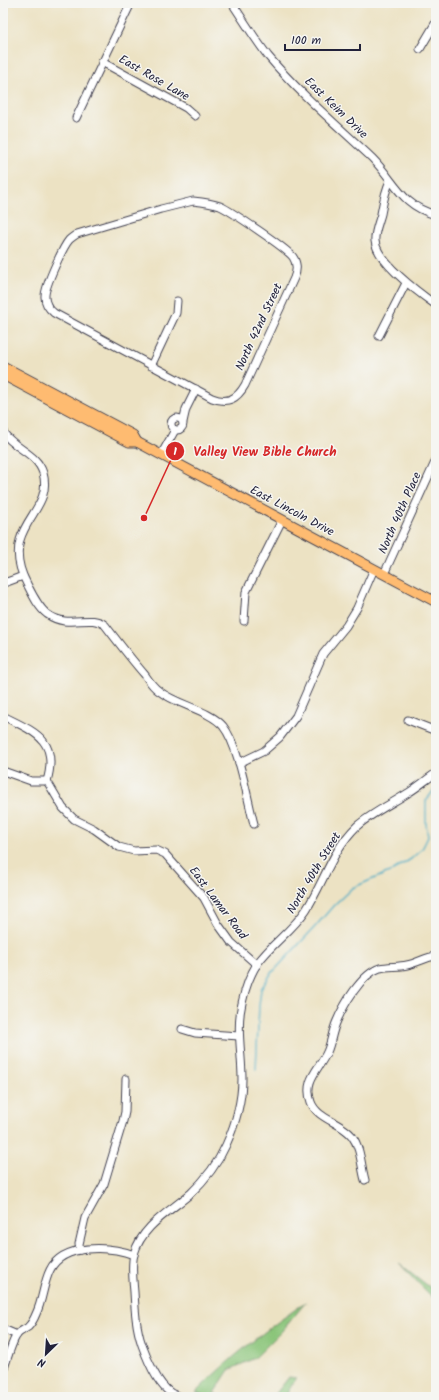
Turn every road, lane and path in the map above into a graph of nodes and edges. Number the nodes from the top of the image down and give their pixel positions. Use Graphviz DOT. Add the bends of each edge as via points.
graph roads {
  1 [pos="131,3"];
  2 [pos="232,3"];
  3 [pos="436,22"];
  4 [pos="420,49"];
  5 [pos="102,62"];
  6 [pos="195,116"];
  7 [pos="76,118"];
  8 [pos="390,181"];
  9 [pos="436,215"];
  10 [pos="406,283"];
  11 [pos="177,301"];
  12 [pos="436,305"];
  13 [pos="379,336"];
  14 [pos="151,366"];
  15 [pos="5,374"];
  16 [pos="196,390"];
  17 [pos="3,432"];
  18 [pos="161,455"];
  19 [pos="436,460"];
  20 [pos="282,520"];
  21 [pos="374,569"];
  22 [pos="384,574"];
  23 [pos="23,576"];
  24 [pos="3,581"];
  25 [pos="436,602"];
  26 [pos="244,620"];
  27 [pos="3,716"];
  28 [pos="408,720"];
  29 [pos="436,731"];
  30 [pos="239,763"];
  31 [pos="3,771"];
  32 [pos="436,773"];
  33 [pos="47,781"];
  34 [pos="254,824"];
  35 [pos="436,956"];
  36 [pos="256,965"];
  37 [pos="182,1029"];
  38 [pos="239,1036"];
  39 [pos="126,1079"];
  40 [pos="365,1180"];
  41 [pos="80,1250"];
  42 [pos="134,1255"];
  43 [pos="3,1329"];
  44 [pos="17,1335"];
  45 [pos="3,1371"];
  46 [pos="170,1395"];
  47 [pos="182,1397"];
  1 -- 5 [label="street"];
  2 -- 8 [label="street, East Keim Drive" via="280,69 383,170"];
  3 -- 4 [label="street"];
  5 -- 6 [label="street, East Rose Lane" via="186,108"];
  5 -- 7 [label="street"];
  8 -- 9 [label="street, East Keim Drive" via="412,205"];
  8 -- 10 [label="street" via="374,240 380,254"];
  10 -- 12 [label="street"];
  10 -- 13 [label="street"];
  11 -- 14 [label="street" via="176,313"];
  14 -- 16 [label="street"];
  14 -- 16 [label="street, North 42nd Street" via="50,310 45,295 64,249 69,240 77,234 193,201 206,202 229,210 287,251 294,260 296,269 240,393 232,399 219,401"];
  15 -- 18 [label="main road, East Lincoln Drive" via="133,435 137,442"];
  16 -- 18 [label="street" via="180,420 182,429 175,430"];
  17 -- 23 [label="street" via="12,443 38,462 44,482 42,499 20,541 19,557"];
  18 -- 20 [label="main road, East Lincoln Drive"];
  19 -- 22 [label="street, North 40th Place"];
  20 -- 21 [label="main road, East Lincoln Drive"];
  20 -- 26 [label="street" via="246,592"];
  21 -- 22 [label="main road, East Lincoln Drive"];
  21 -- 30 [label="street, North 40th Place" via="357,608 323,654 296,716 280,738 264,751"];
  22 -- 25 [label="main road, East Lincoln Drive"];
  23 -- 24 [label="street"];
  23 -- 30 [label="street" via="33,597 46,613 65,622 99,621 159,691 214,718 229,735"];
  27 -- 33 [label="street" via="40,736 47,744 51,769"];
  28 -- 29 [label="street"];
  30 -- 34 [label="street"];
  31 -- 33 [label="street" via="31,781"];
  32 -- 36 [label="street, North 40th Street" via="365,820 347,836 333,857 306,910"];
  33 -- 36 [label="street, East Lamar Road" via="63,808 74,819 94,829 119,847 156,850 165,854 204,898 218,924 232,942"];
  35 -- 40 [label="street" via="406,966 381,968 364,978 339,1016 326,1053 311,1078 311,1103 318,1112 352,1137 358,1148"];
  36 -- 38 [label="street, North 40th Street" via="246,986"];
  37 -- 38 [label="street" via="195,1033"];
  38 -- 42 [label="street, North 40th Street" via="241,1091 235,1120 224,1150 206,1177 150,1227 140,1240"];
  39 -- 41 [label="street" via="123,1121 104,1184 85,1218"];
  41 -- 42 [label="street" via="111,1250"];
  41 -- 44 [label="street" via="61,1257 54,1263 47,1276 34,1318"];
  42 -- 46 [label="street, North 40th Street" via="133,1283 139,1337 162,1386"];
  43 -- 44 [label="street"];
  44 -- 45 [label="street"];
  46 -- 47 [label="street, North 40th Street"];
}
